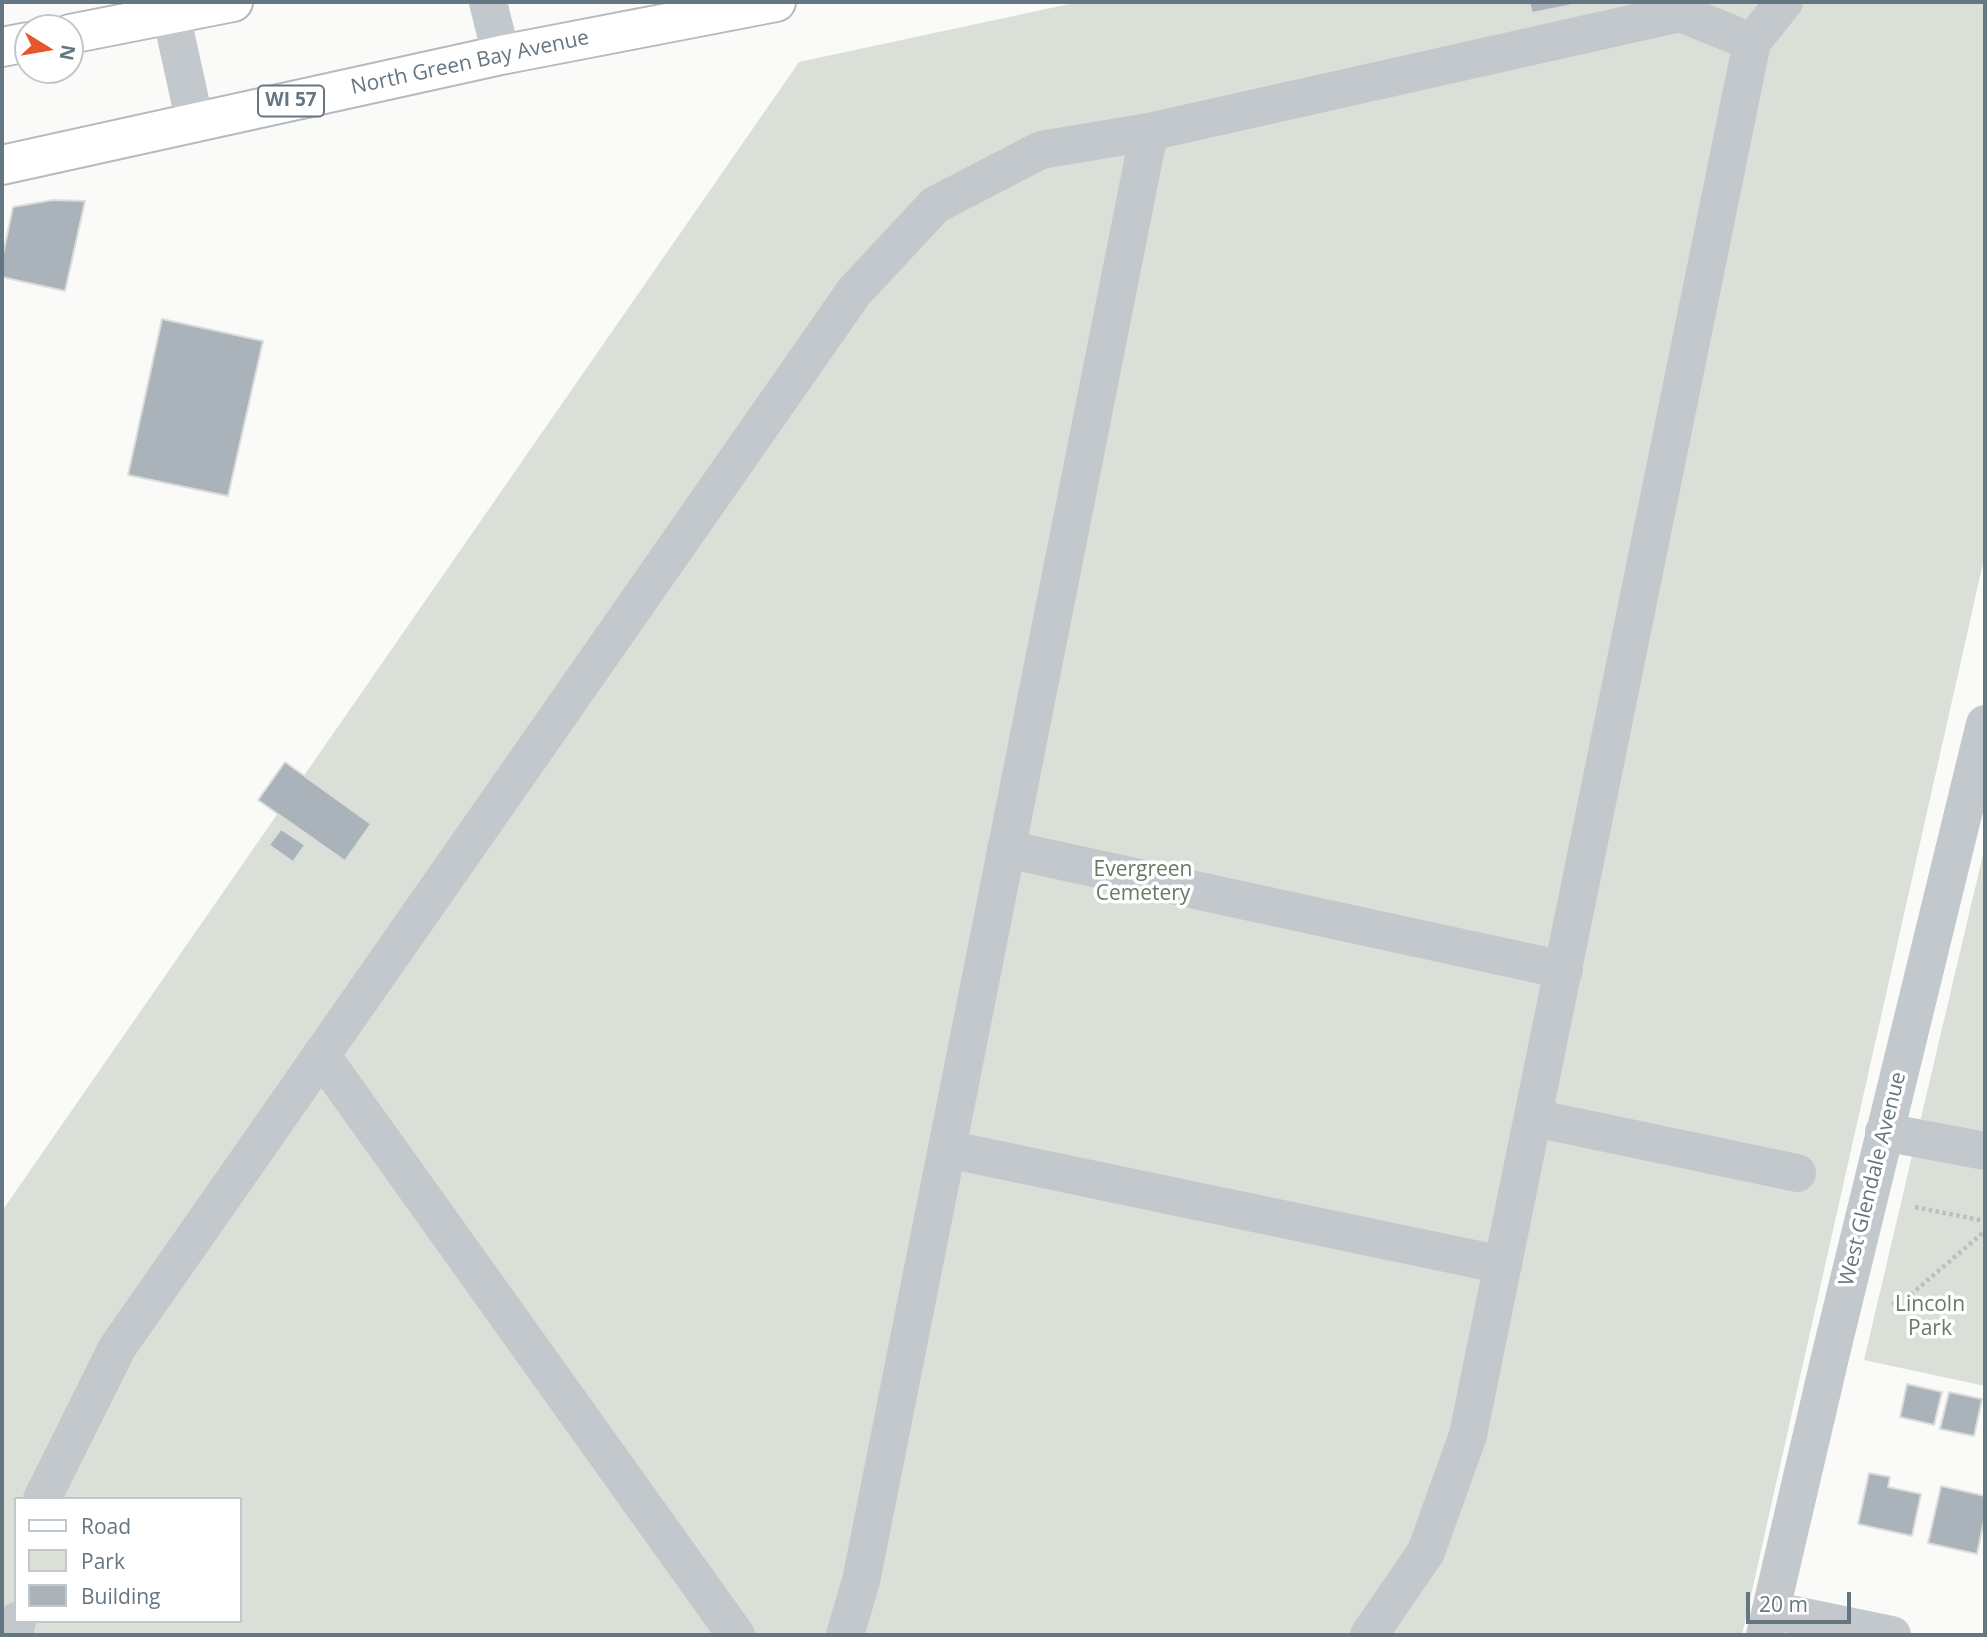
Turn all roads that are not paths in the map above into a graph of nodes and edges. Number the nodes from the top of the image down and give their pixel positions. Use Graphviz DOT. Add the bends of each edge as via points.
graph roads {
  1 [pos="488,2"];
  2 [pos="1784,2"];
  3 [pos="221,3"];
  4 [pos="756,4"];
  5 [pos="171,14"];
  6 [pos="84,31"];
  7 [pos="1752,42"];
  8 [pos="501,55"];
  9 [pos="195,123"];
  10 [pos="1149,132"];
  11 [pos="2,165"];
  12 [pos="1985,724"];
  13 [pos="1980,765"];
  14 [pos="1006,849"];
  15 [pos="1564,971"];
  16 [pos="321,1055"];
  17 [pos="1534,1118"];
  18 [pos="1884,1132"];
  19 [pos="947,1149"];
  20 [pos="1985,1151"];
  21 [pos="1797,1173"];
  22 [pos="1503,1265"];
  23 [pos="43,1497"];
  24 [pos="1768,1623"];
  25 [pos="736,1635"];
  26 [pos="845,1635"];
  27 [pos="1370,1635"];
  28 [pos="1892,1635"];
  1 -- 8 [label="street"];
  2 -- 7 [label="street"];
  3 -- 5 [label="main road"];
  4 -- 8 [label="main road, North Green Bay Avenue / WI 57"];
  5 -- 6 [label="main road"];
  5 -- 9 [label="street"];
  7 -- 10 [label="street" via="1680,13"];
  7 -- 15 [label="street"];
  8 -- 9 [label="main road, North Green Bay Avenue / WI 57"];
  9 -- 11 [label="main road, North Green Bay Avenue / WI 57"];
  10 -- 14 [label="street"];
  10 -- 16 [label="street" via="1041,150 935,205 853,292"];
  12 -- 13 [label="street, West Glendale Avenue"];
  13 -- 18 [label="street, West Glendale Avenue"];
  14 -- 15 [label="street"];
  14 -- 19 [label="street"];
  15 -- 17 [label="street"];
  16 -- 23 [label="street" via="117,1348"];
  16 -- 25 [label="street"];
  17 -- 21 [label="street"];
  17 -- 22 [label="street"];
  18 -- 20 [label="street"];
  18 -- 24 [label="street, West Glendale Avenue"];
  19 -- 22 [label="street"];
  19 -- 26 [label="street" via="861,1581"];
  22 -- 27 [label="street" via="1468,1436 1426,1552"];
  24 -- 28 [label="street"];
}
